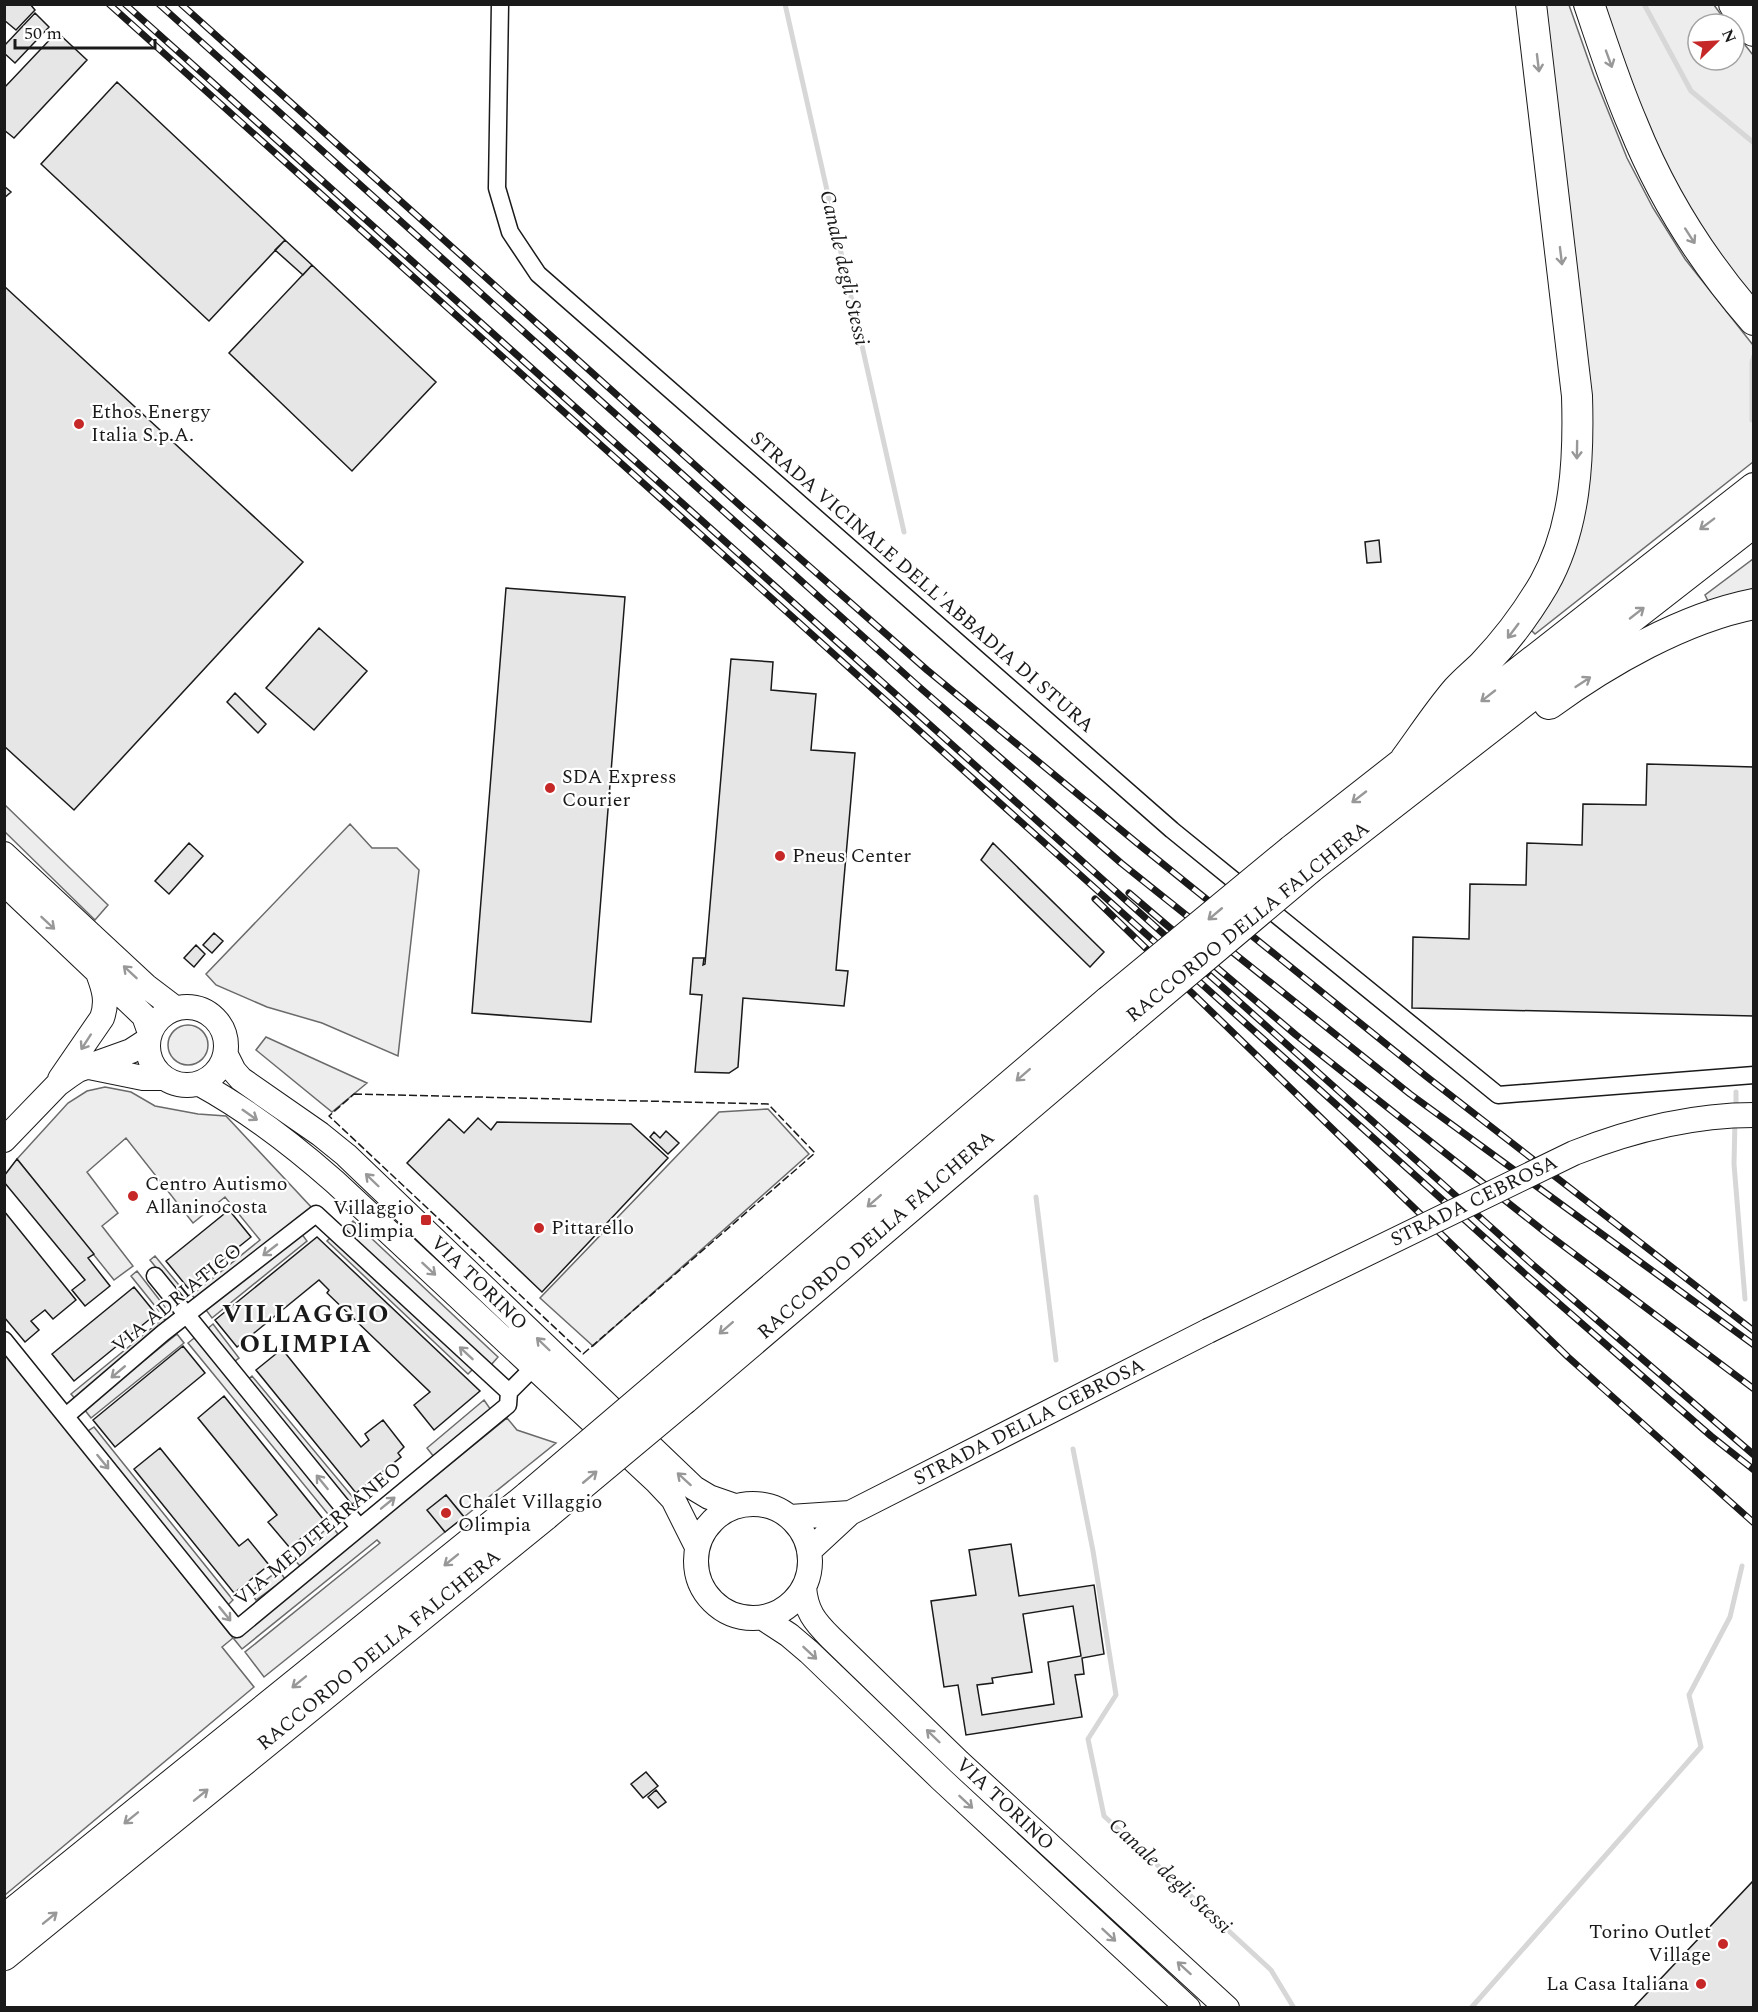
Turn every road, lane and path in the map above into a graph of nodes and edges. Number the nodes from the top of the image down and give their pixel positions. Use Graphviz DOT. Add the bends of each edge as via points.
graph roads {
  1 [pos="500,4"];
  2 [pos="1531,4"];
  3 [pos="1589,4"];
  4 [pos="1734,4"];
  5 [pos="1754,31"];
  6 [pos="1754,320"];
  7 [pos="1754,488"];
  8 [pos="1754,522"];
  9 [pos="1754,528"];
  10 [pos="1703,561"];
  11 [pos="1754,604"];
  12 [pos="1405,760"];
  13 [pos="1359,830"];
  14 [pos="4,854"];
  15 [pos="1301,859"];
  16 [pos="4,883"];
  17 [pos="97,970"];
  18 [pos="175,1008"];
  19 [pos="149,1037"];
  20 [pos="226,1055"];
  21 [pos="89,1067"];
  22 [pos="1754,1075"];
  23 [pos="163,1078"];
  24 [pos="58,1084"];
  25 [pos="200,1084"];
  26 [pos="1754,1115"];
  27 [pos="4,1140"];
  28 [pos="155,1276"];
  29 [pos="188,1315"];
  30 [pos="1208,1331"];
  31 [pos="4,1340"];
  32 [pos="534,1367"];
  33 [pos="509,1392"];
  34 [pos="66,1416"];
  35 [pos="537,1506"];
  36 [pos="735,1506"];
  37 [pos="850,1513"];
  38 [pos="790,1517"];
  39 [pos="359,1527"];
  40 [pos="697,1547"];
  41 [pos="809,1551"];
  42 [pos="804,1587"];
  43 [pos="763,1617"];
  44 [pos="4,1920"];
  45 [pos="4,1954"];
  46 [pos="1188,2007"];
  47 [pos="1227,2007"];
  1 -- 22 [label="street, STRADA VICINALE DELL'ABBADIA DI STURA" via="497,188 510,232 538,274 1172,830 1498,1095"];
  2 -- 12 [label="highway, one-way" via="1576,386 1577,460 1573,492 1558,550 1526,613 1457,691"];
  3 -- 6 [label="highway, one-way" via="1633,125 1670,202 1716,274"];
  4 -- 5 [label="highway"];
  7 -- 12 [label="highway, RACCORDO DELLA FALCHERA, one-way"];
  8 -- 10 [label="highway, RACCORDO DELLA FALCHERA"];
  9 -- 10 [label="highway"];
  13 -- 10 [label="highway, RACCORDO DELLA FALCHERA, one-way"];
  13 -- 11 [label="highway, one-way" via="1464,767 1557,698 1607,667 1682,628"];
  12 -- 15 [label="highway, RACCORDO DELLA FALCHERA, one-way"];
  13 -- 15 [label="highway, RACCORDO DELLA FALCHERA"];
  18 -- 14 [label="main road, one-way" via="146,987"];
  15 -- 35 [label="highway, RACCORDO DELLA FALCHERA, bridge"];
  16 -- 17 [label="main road, one-way"];
  17 -- 19 [label="main road" via="144,1016"];
  17 -- 24 [label="main road, one-way" via="106,999 102,1018"];
  18 -- 19 [label="main road" via="156,1022"];
  18 -- 20 [label="main road" via="198,1008 218,1021 225,1035"];
  19 -- 21 [label="main road" via="131,1051"];
  19 -- 23 [label="main road" via="149,1057"];
  20 -- 25 [label="main road" via="217,1072"];
  36 -- 20 [label="main road, VIA TORINO, one-way" via="694,1488 346,1155 241,1079"];
  21 -- 23 [label="main road"];
  21 -- 24 [label="main road"];
  23 -- 25 [label="main road" via="182,1085"];
  24 -- 27 [label="main road"];
  25 -- 32 [label="main road, VIA TORINO, one-way" via="305,1155"];
  26 -- 30 [label="main road, STRADA CEBROSA, bridge" via="1671,1123 1613,1137"];
  28 -- 29 [label="street"];
  33 -- 29 [label="street, VIA ADRIATICO, one-way" via="316,1214"];
  29 -- 34 [label="street, VIA ADRIATICO, one-way"];
  39 -- 29 [label="street, one-way"];
  30 -- 37 [label="main road, STRADA DELLA CEBROSA"];
  31 -- 34 [label="street, VIA MEDITERRANEO"];
  32 -- 33 [label="street, VIA MEDITERRANEO"];
  32 -- 40 [label="main road, VIA TORINO" via="673,1499"];
  39 -- 33 [label="street, VIA MEDITERRANEO, one-way" via="508,1405"];
  34 -- 39 [label="street, VIA MEDITERRANEO, one-way" via="237,1629"];
  35 -- 44 [label="highway, RACCORDO DELLA FALCHERA, one-way"];
  45 -- 35 [label="highway, RACCORDO DELLA FALCHERA, one-way"];
  36 -- 38 [label="main road" via="766,1505"];
  36 -- 40 [label="main road" via="711,1521"];
  37 -- 38 [label="main road, STRADA DELLA CEBROSA"];
  37 -- 41 [label="main road, STRADA DELLA CEBROSA"];
  38 -- 41 [label="main road" via="801,1529"];
  40 -- 43 [label="main road" via="698,1580 719,1608 734,1615"];
  41 -- 42 [label="main road" via="809,1576"];
  42 -- 43 [label="main road" via="792,1603"];
  47 -- 42 [label="main road, VIA TORINO, one-way" via="959,1762 831,1638 809,1611"];
  43 -- 46 [label="main road, VIA TORINO, one-way" via="809,1652"];
}
